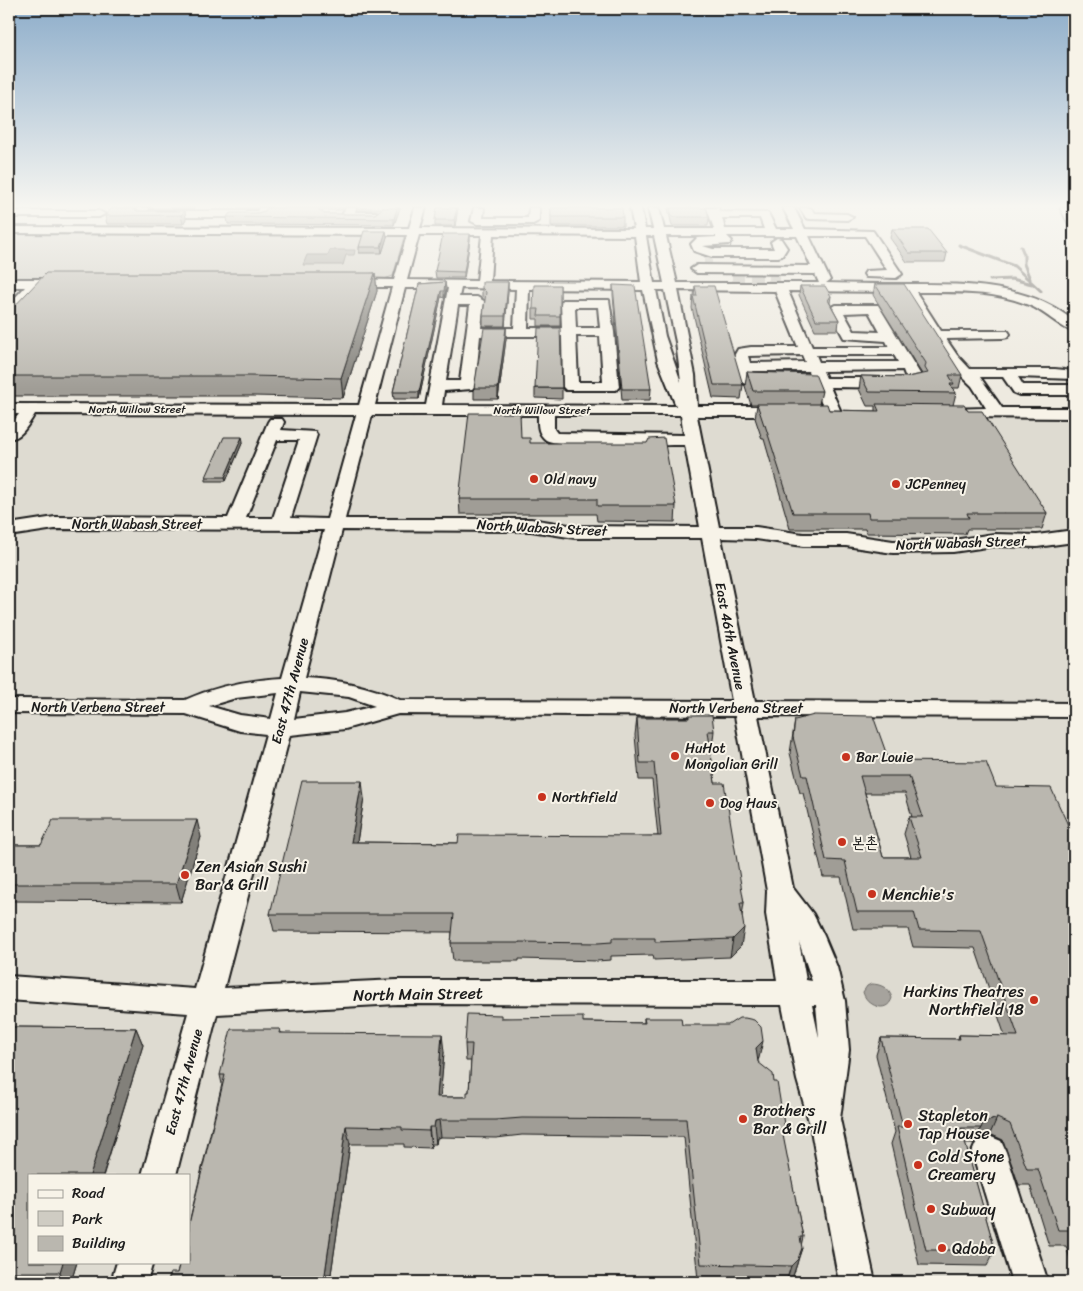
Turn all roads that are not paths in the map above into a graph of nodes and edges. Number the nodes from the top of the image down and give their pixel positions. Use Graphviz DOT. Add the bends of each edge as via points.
graph roads {
  1 [pos="404,268"];
  2 [pos="485,268"];
  3 [pos="647,268"];
  4 [pos="667,268"];
  5 [pos="687,268"];
  6 [pos="773,268"];
  7 [pos="807,268"];
  8 [pos="891,268"];
  9 [pos="822,269"];
  10 [pos="796,270"];
  11 [pos="861,274"];
  12 [pos="896,274"];
  13 [pos="947,274"];
  14 [pos="732,277"];
  15 [pos="910,281"];
  16 [pos="9,282"];
  17 [pos="781,282"];
  18 [pos="36,283"];
  19 [pos="81,283"];
  20 [pos="337,283"];
  21 [pos="400,283"];
  22 [pos="455,283"];
  23 [pos="483,284"];
  24 [pos="523,285"];
  25 [pos="650,286"];
  26 [pos="671,286"];
  27 [pos="828,287"];
  28 [pos="956,287"];
  29 [pos="451,301"];
  30 [pos="9,311"];
  31 [pos="1074,328"];
  32 [pos="474,332"];
  33 [pos="521,332"];
  34 [pos="568,332"];
  35 [pos="607,332"];
  36 [pos="937,334"];
  37 [pos="1003,334"];
  38 [pos="890,337"];
  39 [pos="807,351"];
  40 [pos="898,351"];
  41 [pos="743,366"];
  42 [pos="908,366"];
  43 [pos="814,367"];
  44 [pos="967,373"];
  45 [pos="1007,373"];
  46 [pos="1074,375"];
  47 [pos="821,383"];
  48 [pos="437,386"];
  49 [pos="1074,390"];
  50 [pos="9,409"];
  51 [pos="31,409"];
  52 [pos="281,410"];
  53 [pos="366,410"];
  54 [pos="433,410"];
  55 [pos="546,410"];
  56 [pos="687,411"];
  57 [pos="833,412"];
  58 [pos="852,412"];
  59 [pos="939,412"];
  60 [pos="998,413"];
  61 [pos="1074,413"];
  62 [pos="12,434"];
  63 [pos="271,435"];
  64 [pos="692,440"];
  65 [pos="235,524"];
  66 [pos="280,524"];
  67 [pos="335,524"];
  68 [pos="9,530"];
  69 [pos="709,532"];
  70 [pos="1074,536"];
  71 [pos="291,686"];
  72 [pos="9,706"];
  73 [pos="188,707"];
  74 [pos="397,707"];
  75 [pos="744,708"];
  76 [pos="1074,710"];
  77 [pos="280,727"];
  78 [pos="780,891"];
  79 [pos="9,988"];
  80 [pos="794,993"];
  81 [pos="829,993"];
  82 [pos="205,1002"];
  83 [pos="826,1125"];
  84 [pos="989,1152"];
  85 [pos="158,1174"];
  86 [pos="134,1264"];
  87 [pos="129,1282"];
  88 [pos="857,1282"];
  89 [pos="1030,1282"];
  1 -- 21 [label="street, East 47th Avenue"];
  2 -- 23 [label="street"];
  3 -- 25 [label="street"];
  4 -- 26 [label="street"];
  5 -- 14 [label="street" via="687,273 701,277"];
  6 -- 10 [label="street"];
  7 -- 9 [label="street"];
  8 -- 12 [label="street"];
  9 -- 10 [label="street"];
  9 -- 27 [label="street"];
  10 -- 17 [label="street" via="800,274"];
  11 -- 12 [label="street"];
  12 -- 15 [label="street"];
  13 -- 28 [label="street"];
  15 -- 27 [label="street"];
  15 -- 28 [label="street"];
  15 -- 36 [label="street"];
  16 -- 18 [label="street"];
  17 -- 26 [label="street"];
  17 -- 27 [label="street"];
  17 -- 39 [label="street"];
  18 -- 19 [label="street"];
  18 -- 30 [label="street"];
  20 -- 21 [label="street"];
  21 -- 22 [label="street"];
  21 -- 53 [label="street, East 47th Avenue"];
  22 -- 23 [label="street"];
  22 -- 29 [label="street"];
  23 -- 24 [label="street"];
  24 -- 25 [label="street"];
  24 -- 33 [label="street"];
  25 -- 26 [label="street"];
  25 -- 56 [label="street" via="660,344"];
  26 -- 56 [label="street" via="688,375"];
  28 -- 31 [label="street" via="1008,294 1048,308"];
  29 -- 32 [label="street" via="477,301"];
  29 -- 48 [label="street"];
  32 -- 33 [label="street"];
  32 -- 48 [label="street" via="467,386"];
  33 -- 34 [label="street"];
  34 -- 35 [label="street"];
  34 -- 35 [label="street" via="568,303 604,303"];
  34 -- 35 [label="street" via="571,387 611,387"];
  36 -- 37 [label="street"];
  36 -- 44 [label="street" via="951,358"];
  38 -- 40 [label="street"];
  39 -- 40 [label="street"];
  39 -- 41 [label="street" via="743,352 740,356"];
  39 -- 43 [label="street"];
  40 -- 42 [label="street"];
  41 -- 43 [label="street"];
  41 -- 47 [label="street" via="746,379 752,382"];
  42 -- 43 [label="street"];
  42 -- 47 [label="street" via="914,377 904,383"];
  43 -- 47 [label="street"];
  44 -- 45 [label="street"];
  44 -- 60 [label="street"];
  45 -- 46 [label="street"];
  45 -- 49 [label="street" via="1019,390"];
  47 -- 57 [label="street"];
  48 -- 54 [label="street"];
  50 -- 51 [label="street, North Willow Street"];
  51 -- 52 [label="street, North Willow Street"];
  51 -- 62 [label="street"];
  52 -- 53 [label="street, North Willow Street"];
  52 -- 63 [label="street"];
  53 -- 54 [label="street, North Willow Street"];
  53 -- 67 [label="street, East 47th Avenue"];
  54 -- 55 [label="street, North Willow Street"];
  55 -- 56 [label="street, North Willow Street"];
  55 -- 64 [label="street" via="546,430 552,437 572,440"];
  56 -- 57 [label="street, North Willow Street"];
  56 -- 64 [label="street, East 46th Avenue"];
  57 -- 58 [label="street, North Willow Street"];
  59 -- 60 [label="street"];
  60 -- 61 [label="street"];
  63 -- 65 [label="street"];
  63 -- 66 [label="street" via="309,434"];
  64 -- 69 [label="street, East 46th Avenue"];
  65 -- 66 [label="street, North Wabash Street"];
  65 -- 68 [label="street, North Wabash Street" via="55,523"];
  66 -- 67 [label="street, North Wabash Street"];
  67 -- 69 [label="street, North Wabash Street" via="531,525 575,532"];
  67 -- 71 [label="street, East 47th Avenue"];
  69 -- 70 [label="street, North Wabash Street" via="756,533 803,540 846,540 893,547 953,546 994,540 1037,541"];
  69 -- 75 [label="street, East 46th Avenue"];
  71 -- 73 [label="street, North Verbena Street" via="217,694"];
  71 -- 74 [label="street, North Verbena Street" via="365,694"];
  71 -- 77 [label="street, East 47th Avenue"];
  72 -- 73 [label="street, North Verbena Street"];
  73 -- 77 [label="street, North Verbena Street" via="214,718"];
  74 -- 75 [label="street, North Verbena Street"];
  74 -- 77 [label="street, North Verbena Street" via="323,725"];
  75 -- 76 [label="street, North Verbena Street"];
  75 -- 78 [label="street, East 46th Avenue"];
  77 -- 82 [label="street, East 47th Avenue"];
  78 -- 80 [label="street, East 46th Avenue" via="780,914"];
  78 -- 81 [label="street, East 46th Avenue" via="811,938"];
  79 -- 82 [label="street, North Main Street"];
  80 -- 81 [label="street, North Main Street"];
  80 -- 82 [label="street, North Main Street" via="397,992"];
  80 -- 83 [label="street, East 46th Avenue"];
  81 -- 83 [label="street, East 46th Avenue" via="834,1048"];
  82 -- 85 [label="street, East 47th Avenue"];
  83 -- 88 [label="street, East 46th Avenue"];
  84 -- 89 [label="street"];
  86 -- 87 [label="street"];
}
